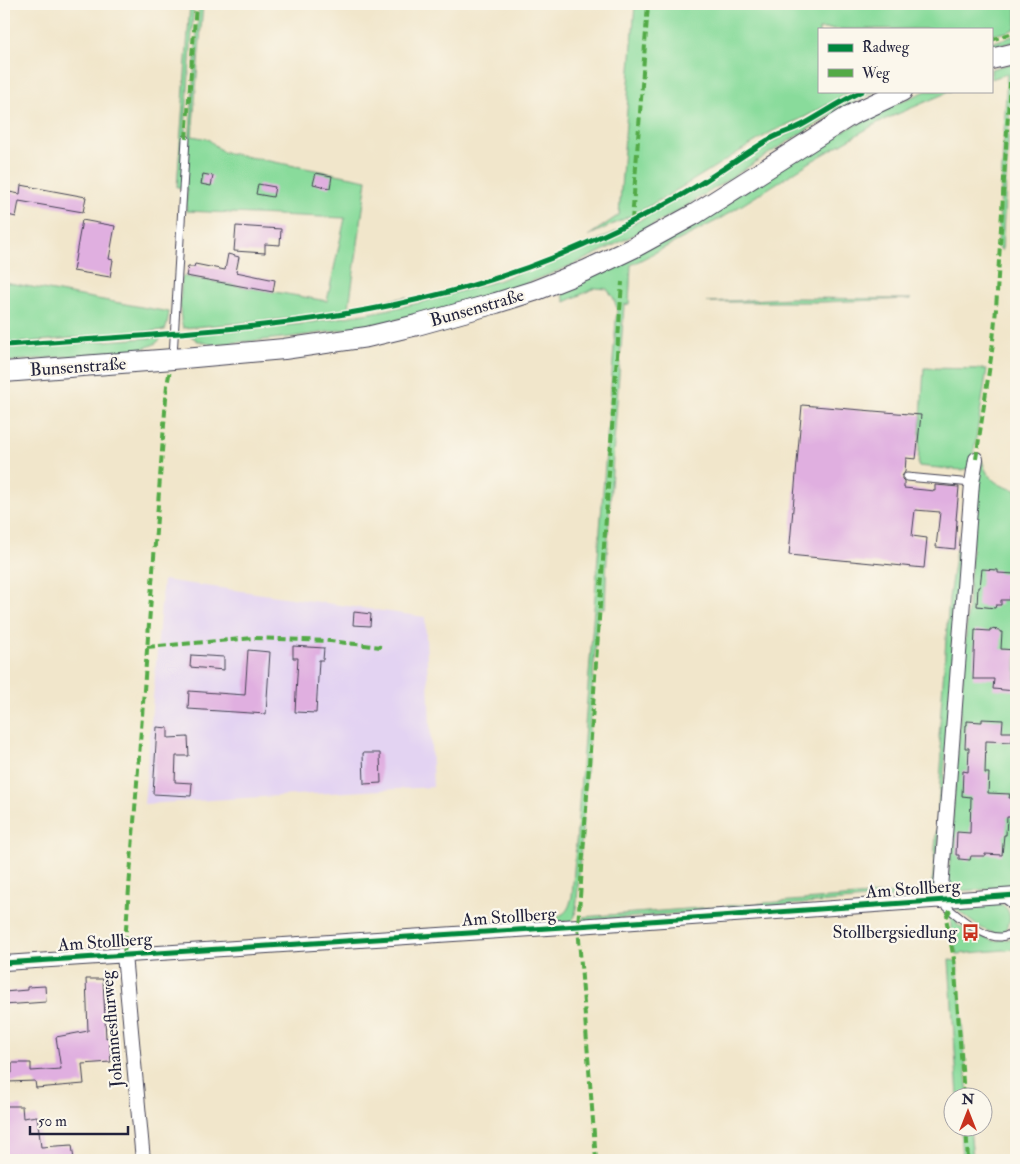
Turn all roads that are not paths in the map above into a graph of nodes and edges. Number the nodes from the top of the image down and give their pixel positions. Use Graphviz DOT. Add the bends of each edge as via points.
graph roads {
  1 [pos="1016,53"];
  2 [pos="992,59"];
  3 [pos="900,92"];
  4 [pos="186,139"];
  5 [pos="173,359"];
  6 [pos="4,372"];
  7 [pos="976,459"];
  8 [pos="907,476"];
  9 [pos="972,483"];
  10 [pos="1016,896"];
  11 [pos="1001,897"];
  12 [pos="940,901"];
  13 [pos="1016,912"];
  14 [pos="1016,926"];
  15 [pos="124,955"];
  16 [pos="4,963"];
  17 [pos="143,1160"];
  1 -- 2 [label="main road"];
  3 -- 5 [label="main road, Bunsenstraße" via="851,116 672,227 587,270 534,291 367,336 284,349"];
  4 -- 5 [label="lane"];
  5 -- 6 [label="main road, Bunsenstraße"];
  7 -- 9 [label="street, Am Stollberg"];
  8 -- 9 [label="lane"];
  9 -- 12 [label="street, Am Stollberg"];
  10 -- 11 [label="street, Am Stollberg"];
  11 -- 12 [label="street, Am Stollberg"];
  11 -- 13 [label="lane"];
  12 -- 14 [label="lane, Am Stollberg" via="985,934 1003,936 1014,931"];
  12 -- 15 [label="street, Am Stollberg"];
  15 -- 16 [label="street, Am Stollberg"];
  15 -- 17 [label="street, Johannesflurweg"];
}
